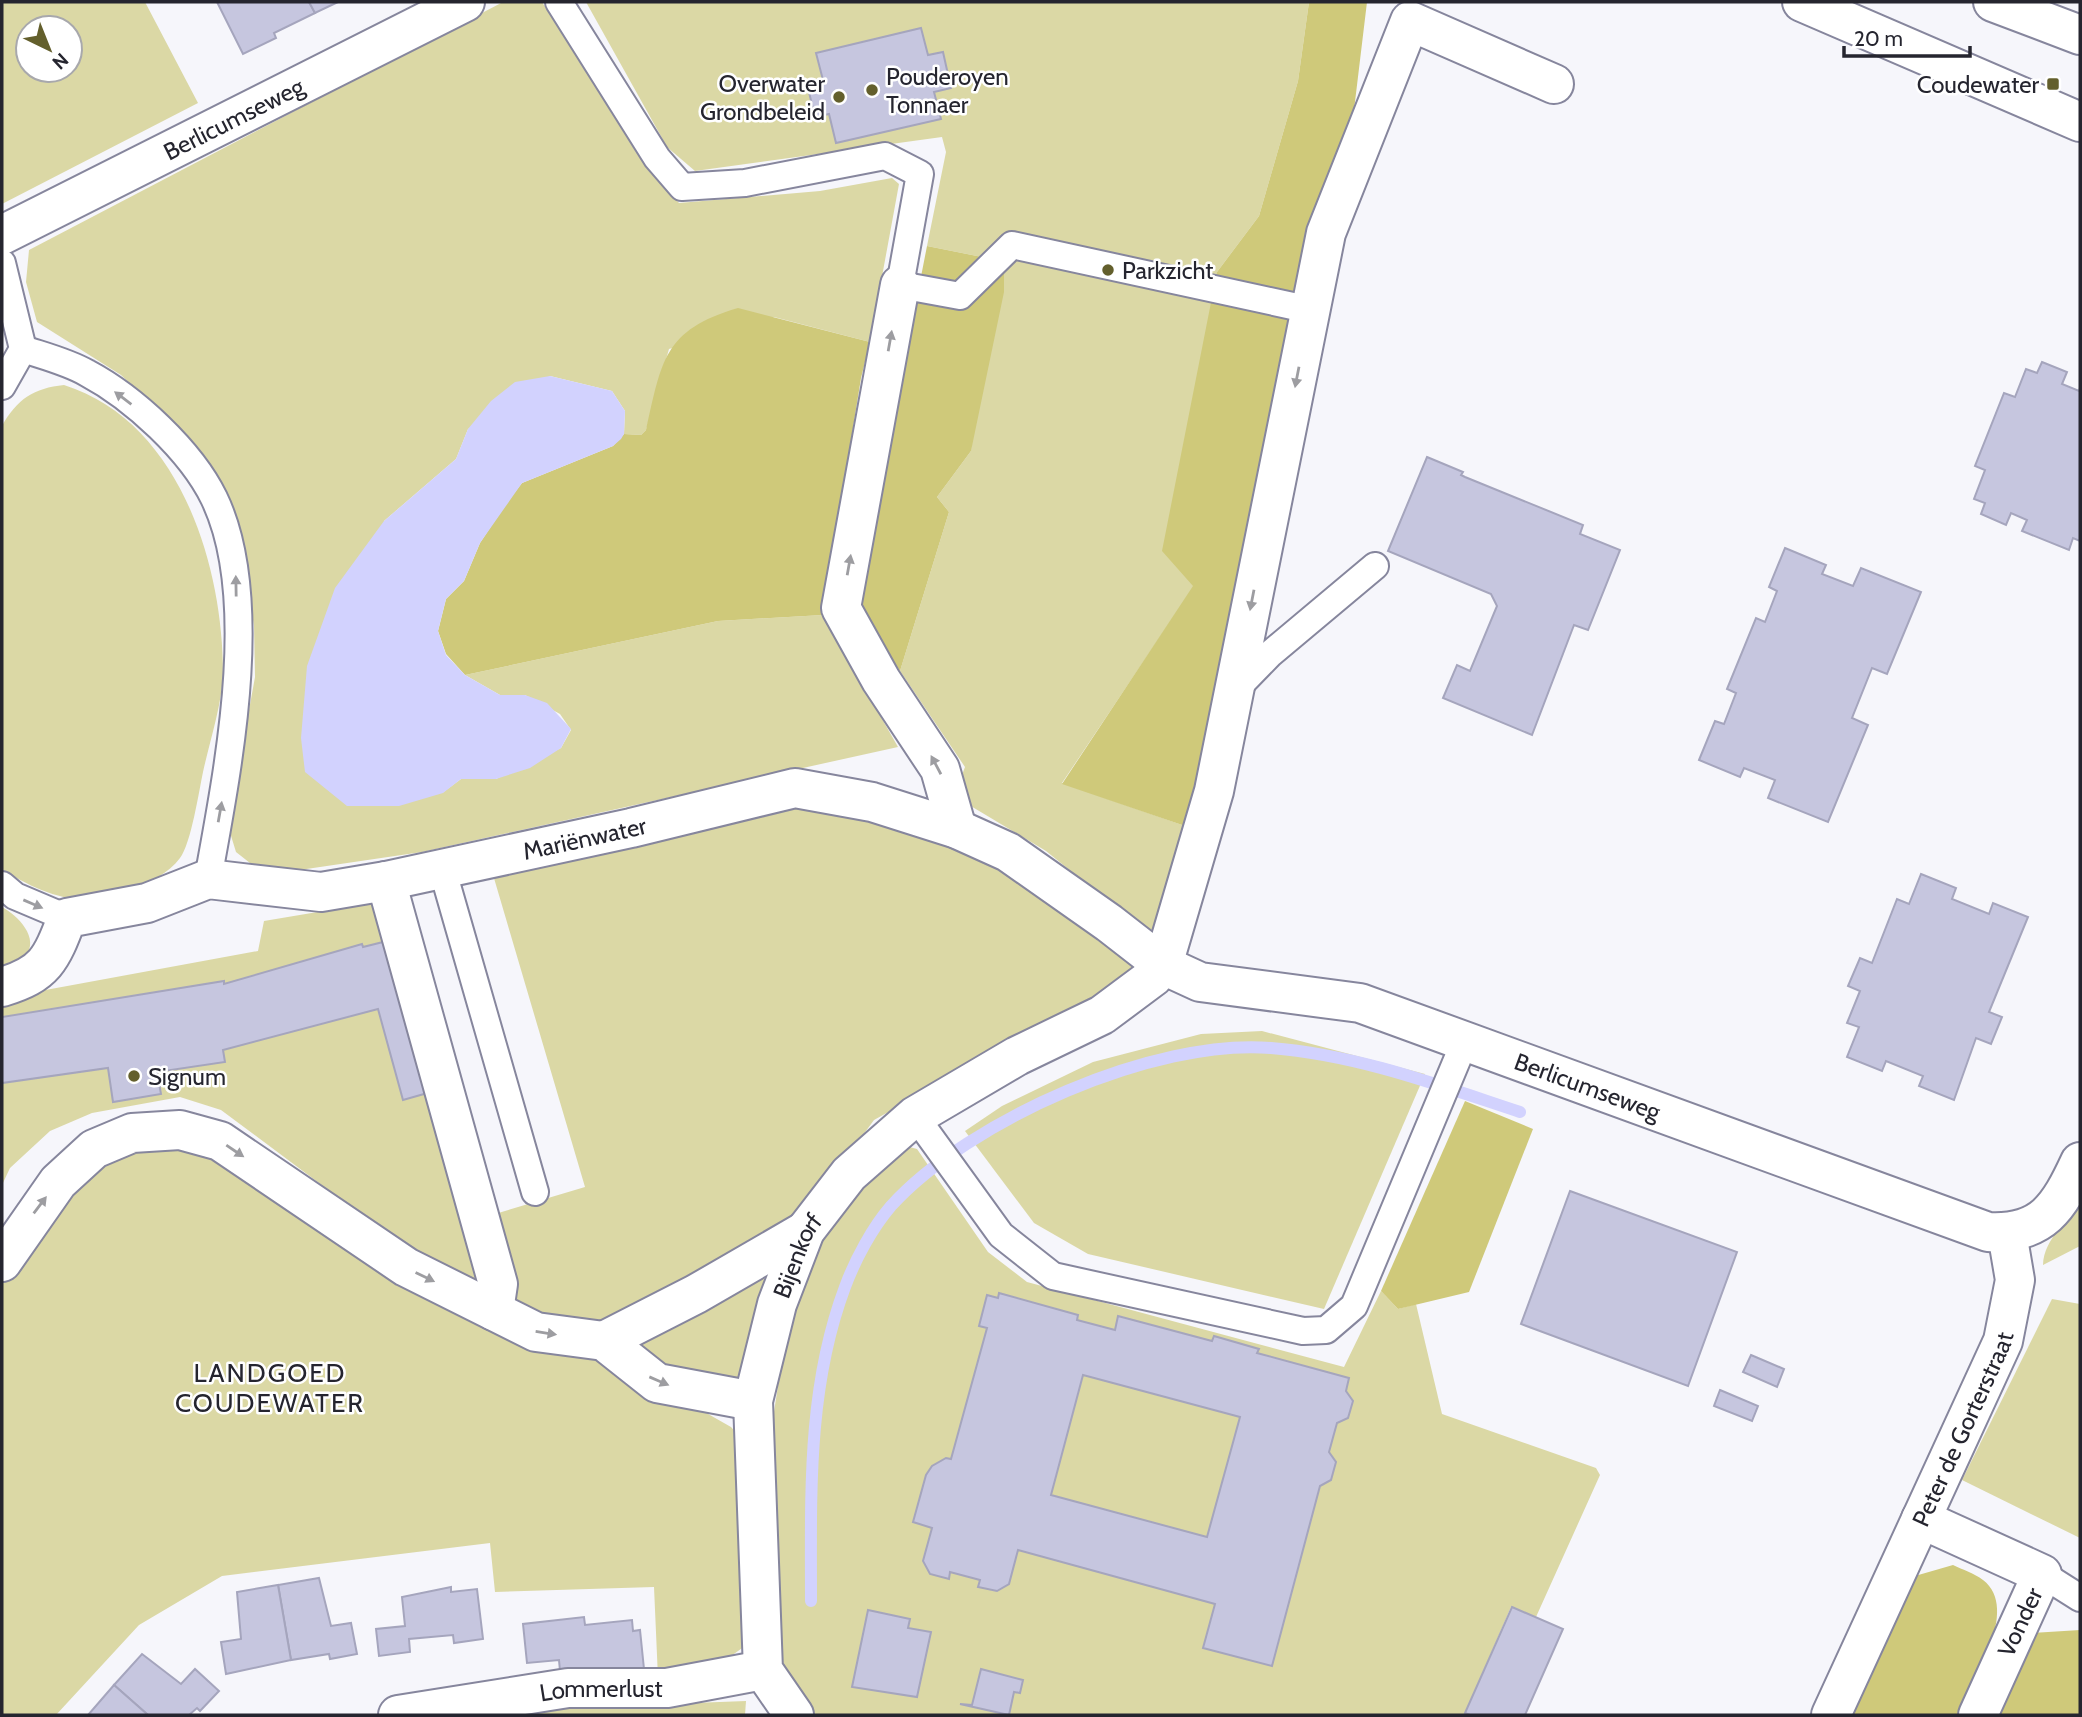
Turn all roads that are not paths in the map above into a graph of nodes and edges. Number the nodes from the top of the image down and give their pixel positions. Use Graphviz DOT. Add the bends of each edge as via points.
graph roads {
  1 [pos="465,2"];
  2 [pos="559,2"];
  3 [pos="1802,2"];
  4 [pos="1993,2"];
  5 [pos="2080,35"];
  6 [pos="1554,85"];
  7 [pos="2080,122"];
  8 [pos="2,235"];
  9 [pos="2,263"];
  10 [pos="900,285"];
  11 [pos="1311,310"];
  12 [pos="23,349"];
  13 [pos="2,386"];
  14 [pos="1375,566"];
  15 [pos="1234,692"];
  16 [pos="957,830"];
  17 [pos="442,869"];
  18 [pos="208,879"];
  19 [pos="386,881"];
  20 [pos="2,885"];
  21 [pos="67,918"];
  22 [pos="1163,965"];
  23 [pos="2,987"];
  24 [pos="1462,1051"];
  25 [pos="923,1127"];
  26 [pos="2080,1162"];
  27 [pos="535,1192"];
  28 [pos="805,1231"];
  29 [pos="2007,1233"];
  30 [pos="2,1262"];
  31 [pos="494,1311"];
  32 [pos="604,1341"];
  33 [pos="753,1401"];
  34 [pos="1921,1519"];
  35 [pos="2042,1574"];
  36 [pos="2080,1598"];
  37 [pos="763,1670"];
  38 [pos="398,1715"];
  39 [pos="794,1715"];
  40 [pos="1831,1715"];
  41 [pos="1978,1715"];
  1 -- 8 [label="street, Berlicumseweg"];
  2 -- 10 [label="lane" via="657,159 682,187 746,183 885,156 920,174"];
  3 -- 7 [label="street"];
  4 -- 5 [label="street"];
  6 -- 11 [label="street" via="1410,21 1326,233"];
  9 -- 12 [label="lane"];
  10 -- 11 [label="lane" via="960,296 1012,245"];
  16 -- 10 [label="street, one-way" via="940,769 881,680 841,608"];
  11 -- 15 [label="street, one-way"];
  12 -- 13 [label="lane"];
  18 -- 12 [label="lane, one-way" via="232,746 237,655 236,570 214,499 183,451 128,401 87,373"];
  14 -- 15 [label="lane" via="1270,654"];
  15 -- 22 [label="street" via="1213,791"];
  16 -- 17 [label="street, Mariënwater" via="872,802 795,788"];
  16 -- 22 [label="street, Mariënwater" via="1008,852 1110,922"];
  17 -- 19 [label="street, Mariënwater"];
  17 -- 27 [label="lane"];
  18 -- 19 [label="street, Mariënwater" via="321,891"];
  18 -- 21 [label="street, Mariënwater" via="147,903"];
  19 -- 31 [label="street" via="498,1284"];
  20 -- 21 [label="lane, one-way" via="15,896"];
  21 -- 23 [label="street" via="55,948 32,978"];
  22 -- 24 [label="street, Berlicumseweg" via="1200,982 1360,1003"];
  22 -- 25 [label="street, Bijenkorf" via="1102,1015 1017,1056"];
  24 -- 25 [label="lane" via="1354,1306 1326,1330 1303,1331 1053,1276 1001,1235"];
  24 -- 29 [label="street, Berlicumseweg" via="1987,1232"];
  25 -- 28 [label="street, Bijenkorf" via="849,1174"];
  26 -- 29 [label="street" via="2049,1216"];
  28 -- 32 [label="street"];
  28 -- 33 [label="street, Bijenkorf" via="778,1304"];
  29 -- 34 [label="street, Peter de Gorterstraat" via="2015,1280 2003,1341"];
  30 -- 31 [label="street, one-way" via="58,1182 94,1149 132,1133 180,1130 220,1140 406,1267"];
  31 -- 32 [label="street, one-way" via="536,1332"];
  32 -- 33 [label="street, one-way" via="657,1383"];
  33 -- 37 [label="street, Bijenkorf"];
  34 -- 35 [label="street, Vonder"];
  34 -- 40 [label="street, Peter de Gorterstraat"];
  35 -- 36 [label="lane"];
  35 -- 41 [label="street, Vonder"];
  37 -- 38 [label="street, Lommerlust" via="667,1688 568,1688"];
  37 -- 39 [label="street"];
}
